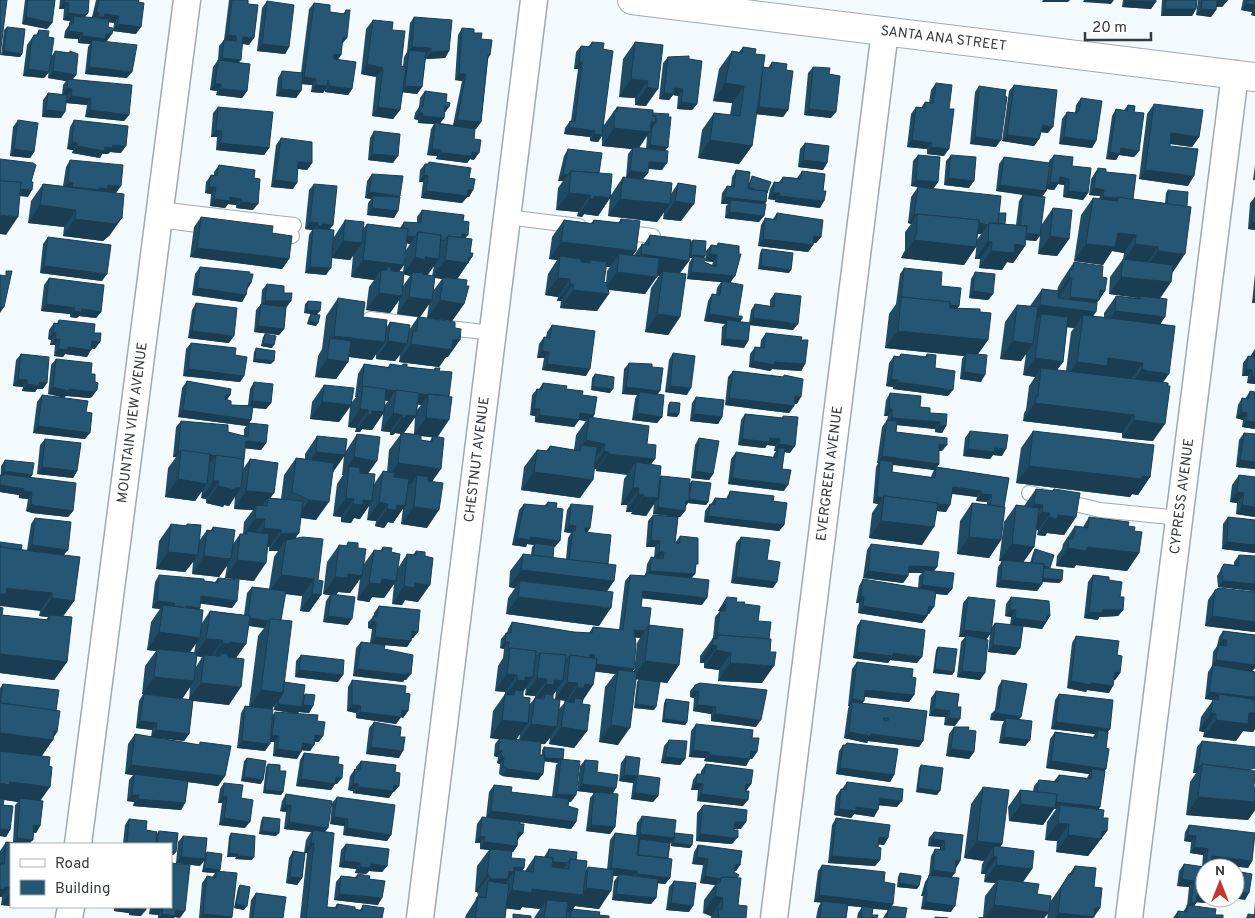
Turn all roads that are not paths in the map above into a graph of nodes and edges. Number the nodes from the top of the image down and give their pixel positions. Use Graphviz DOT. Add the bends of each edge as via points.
graph roads {
  1 [pos="188,0"];
  2 [pos="534,0"];
  3 [pos="632,0"];
  4 [pos="885,31"];
  5 [pos="1245,76"];
  6 [pos="158,215"];
  7 [pos="507,217"];
  8 [pos="293,230"];
  9 [pos="653,236"];
  10 [pos="362,318"];
  11 [pos="493,333"];
  12 [pos="1029,492"];
  13 [pos="1180,518"];
  14 [pos="78,843"];
  15 [pos="420,918"];
  16 [pos="774,918"];
  17 [pos="1129,918"];
  1 -- 6 [label="street, MOUNTAIN VIEW AVENUE"];
  2 -- 7 [label="street, CHESTNUT AVENUE"];
  3 -- 4 [label="street, SANTA ANA STREET"];
  4 -- 5 [label="street, SANTA ANA STREET"];
  4 -- 16 [label="street, EVERGREEN AVENUE"];
  5 -- 13 [label="street, CYPRESS AVENUE"];
  6 -- 8 [label="lane"];
  6 -- 14 [label="street, MOUNTAIN VIEW AVENUE"];
  7 -- 9 [label="lane"];
  7 -- 11 [label="street, CHESTNUT AVENUE"];
  10 -- 11 [label="lane"];
  11 -- 15 [label="street, CHESTNUT AVENUE"];
  12 -- 13 [label="lane" via="1100,510"];
  13 -- 17 [label="street, CYPRESS AVENUE"];
}
